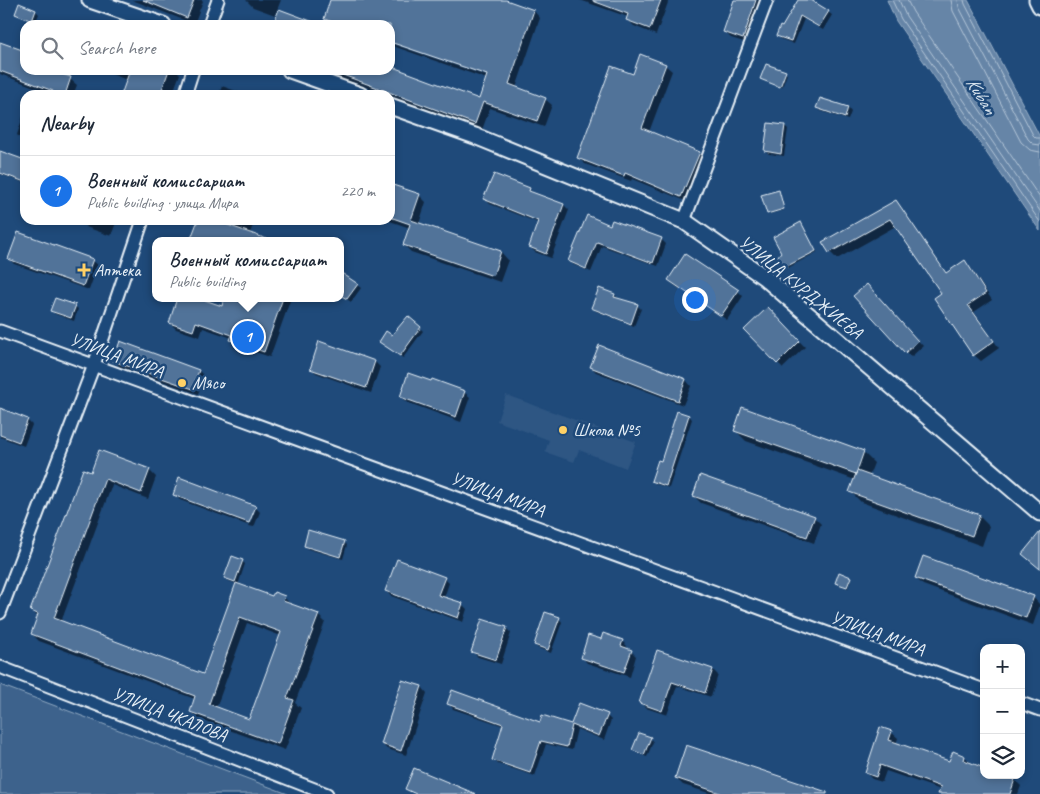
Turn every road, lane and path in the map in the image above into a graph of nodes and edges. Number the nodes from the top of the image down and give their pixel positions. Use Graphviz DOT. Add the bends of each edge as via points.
graph roads {
  1 [pos="90,0"];
  2 [pos="218,0"];
  3 [pos="767,0"];
  4 [pos="1037,0"];
  5 [pos="1040,6"];
  6 [pos="148,20"];
  7 [pos="211,20"];
  8 [pos="191,75"];
  9 [pos="304,75"];
  10 [pos="187,90"];
  11 [pos="346,90"];
  12 [pos="395,108"];
  13 [pos="684,221"];
  14 [pos="141,225"];
  15 [pos="0,331"];
  16 [pos="94,365"];
  17 [pos="1040,513"];
  18 [pos="0,613"];
  19 [pos="0,667"];
  20 [pos="981,689"];
  21 [pos="1025,705"];
  22 [pos="1040,710"];
  23 [pos="327,794"];
  1 -- 6 [label="street"];
  2 -- 7 [label="street"];
  3 -- 13 [label="street"];
  4 -- 5 [label="street"];
  8 -- 10 [label="street"];
  9 -- 11 [label="street"];
  12 -- 13 [label="street, УЛИЦА КУРДЖИЕВА" via="475,136"];
  13 -- 17 [label="street, УЛИЦА КУРДЖИЕВА" via="764,277"];
  14 -- 16 [label="street"];
  15 -- 16 [label="street, УЛИЦА МИРА"];
  16 -- 18 [label="street"];
  16 -- 20 [label="street, УЛИЦА МИРА"];
  19 -- 23 [label="street, УЛИЦА ЧКАЛОВА"];
  21 -- 22 [label="street"];
}
